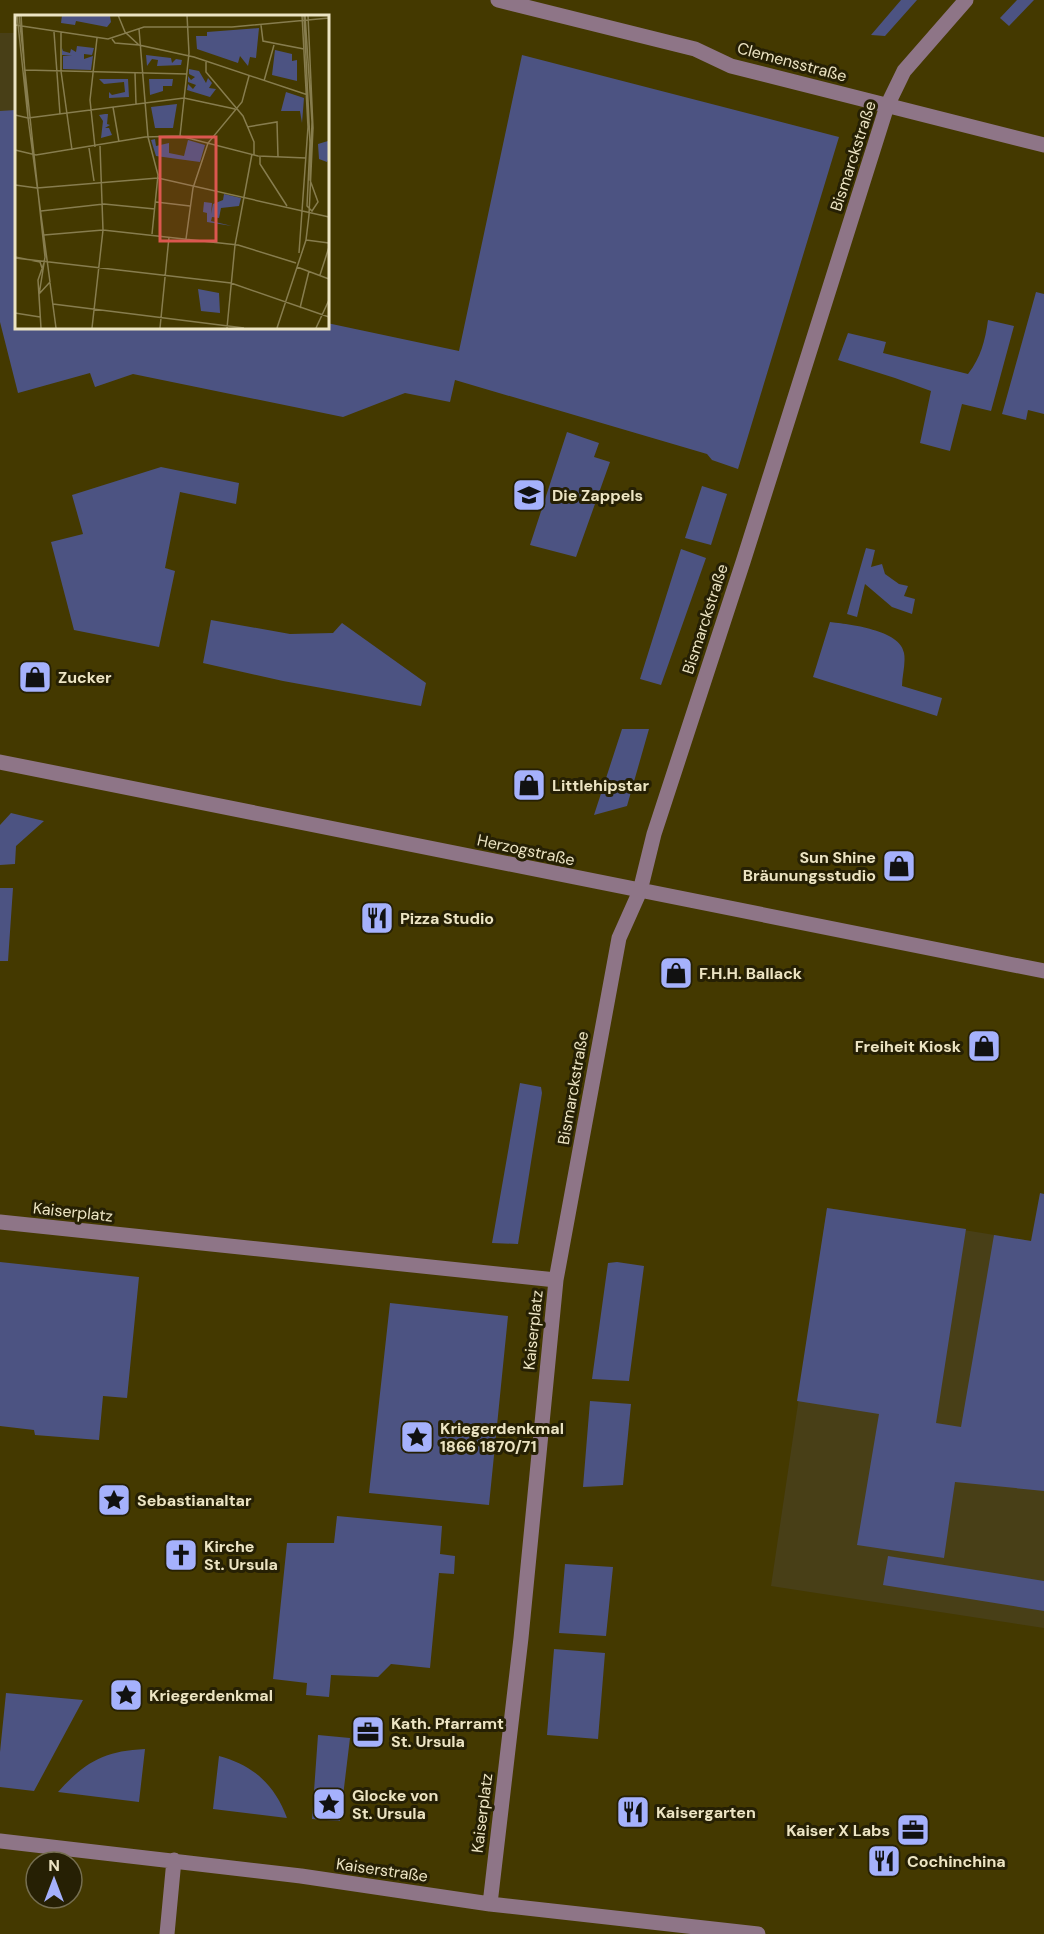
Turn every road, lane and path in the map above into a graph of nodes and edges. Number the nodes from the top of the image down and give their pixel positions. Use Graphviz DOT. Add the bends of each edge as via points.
graph roads {
  1 [pos="498,0"];
  2 [pos="966,0"];
  3 [pos="887,106"];
  4 [pos="1044,145"];
  5 [pos="0,762"];
  6 [pos="640,891"];
  7 [pos="1044,971"];
  8 [pos="0,1222"];
  9 [pos="556,1280"];
  10 [pos="0,1841"];
  11 [pos="174,1860"];
  12 [pos="490,1904"];
  13 [pos="166,1934"];
  14 [pos="758,1934"];
  1 -- 3 [label="street, Clemensstraße" via="695,49 731,66"];
  2 -- 3 [label="street, Bismarckstraße" via="904,71"];
  3 -- 4 [label="street, Clemensstraße"];
  3 -- 6 [label="street, Bismarckstraße" via="654,834"];
  5 -- 6 [label="street, Herzogstraße"];
  6 -- 7 [label="street, Herzogstraße"];
  6 -- 9 [label="street, Bismarckstraße" via="619,938"];
  8 -- 9 [label="street, Kaiserplatz"];
  9 -- 12 [label="street, Kaiserplatz"];
  10 -- 11 [label="street, Kaiserstraße"];
  11 -- 12 [label="street, Kaiserstraße"];
  11 -- 13 [label="street"];
  12 -- 14 [label="street, Kaiserstraße"];
}
